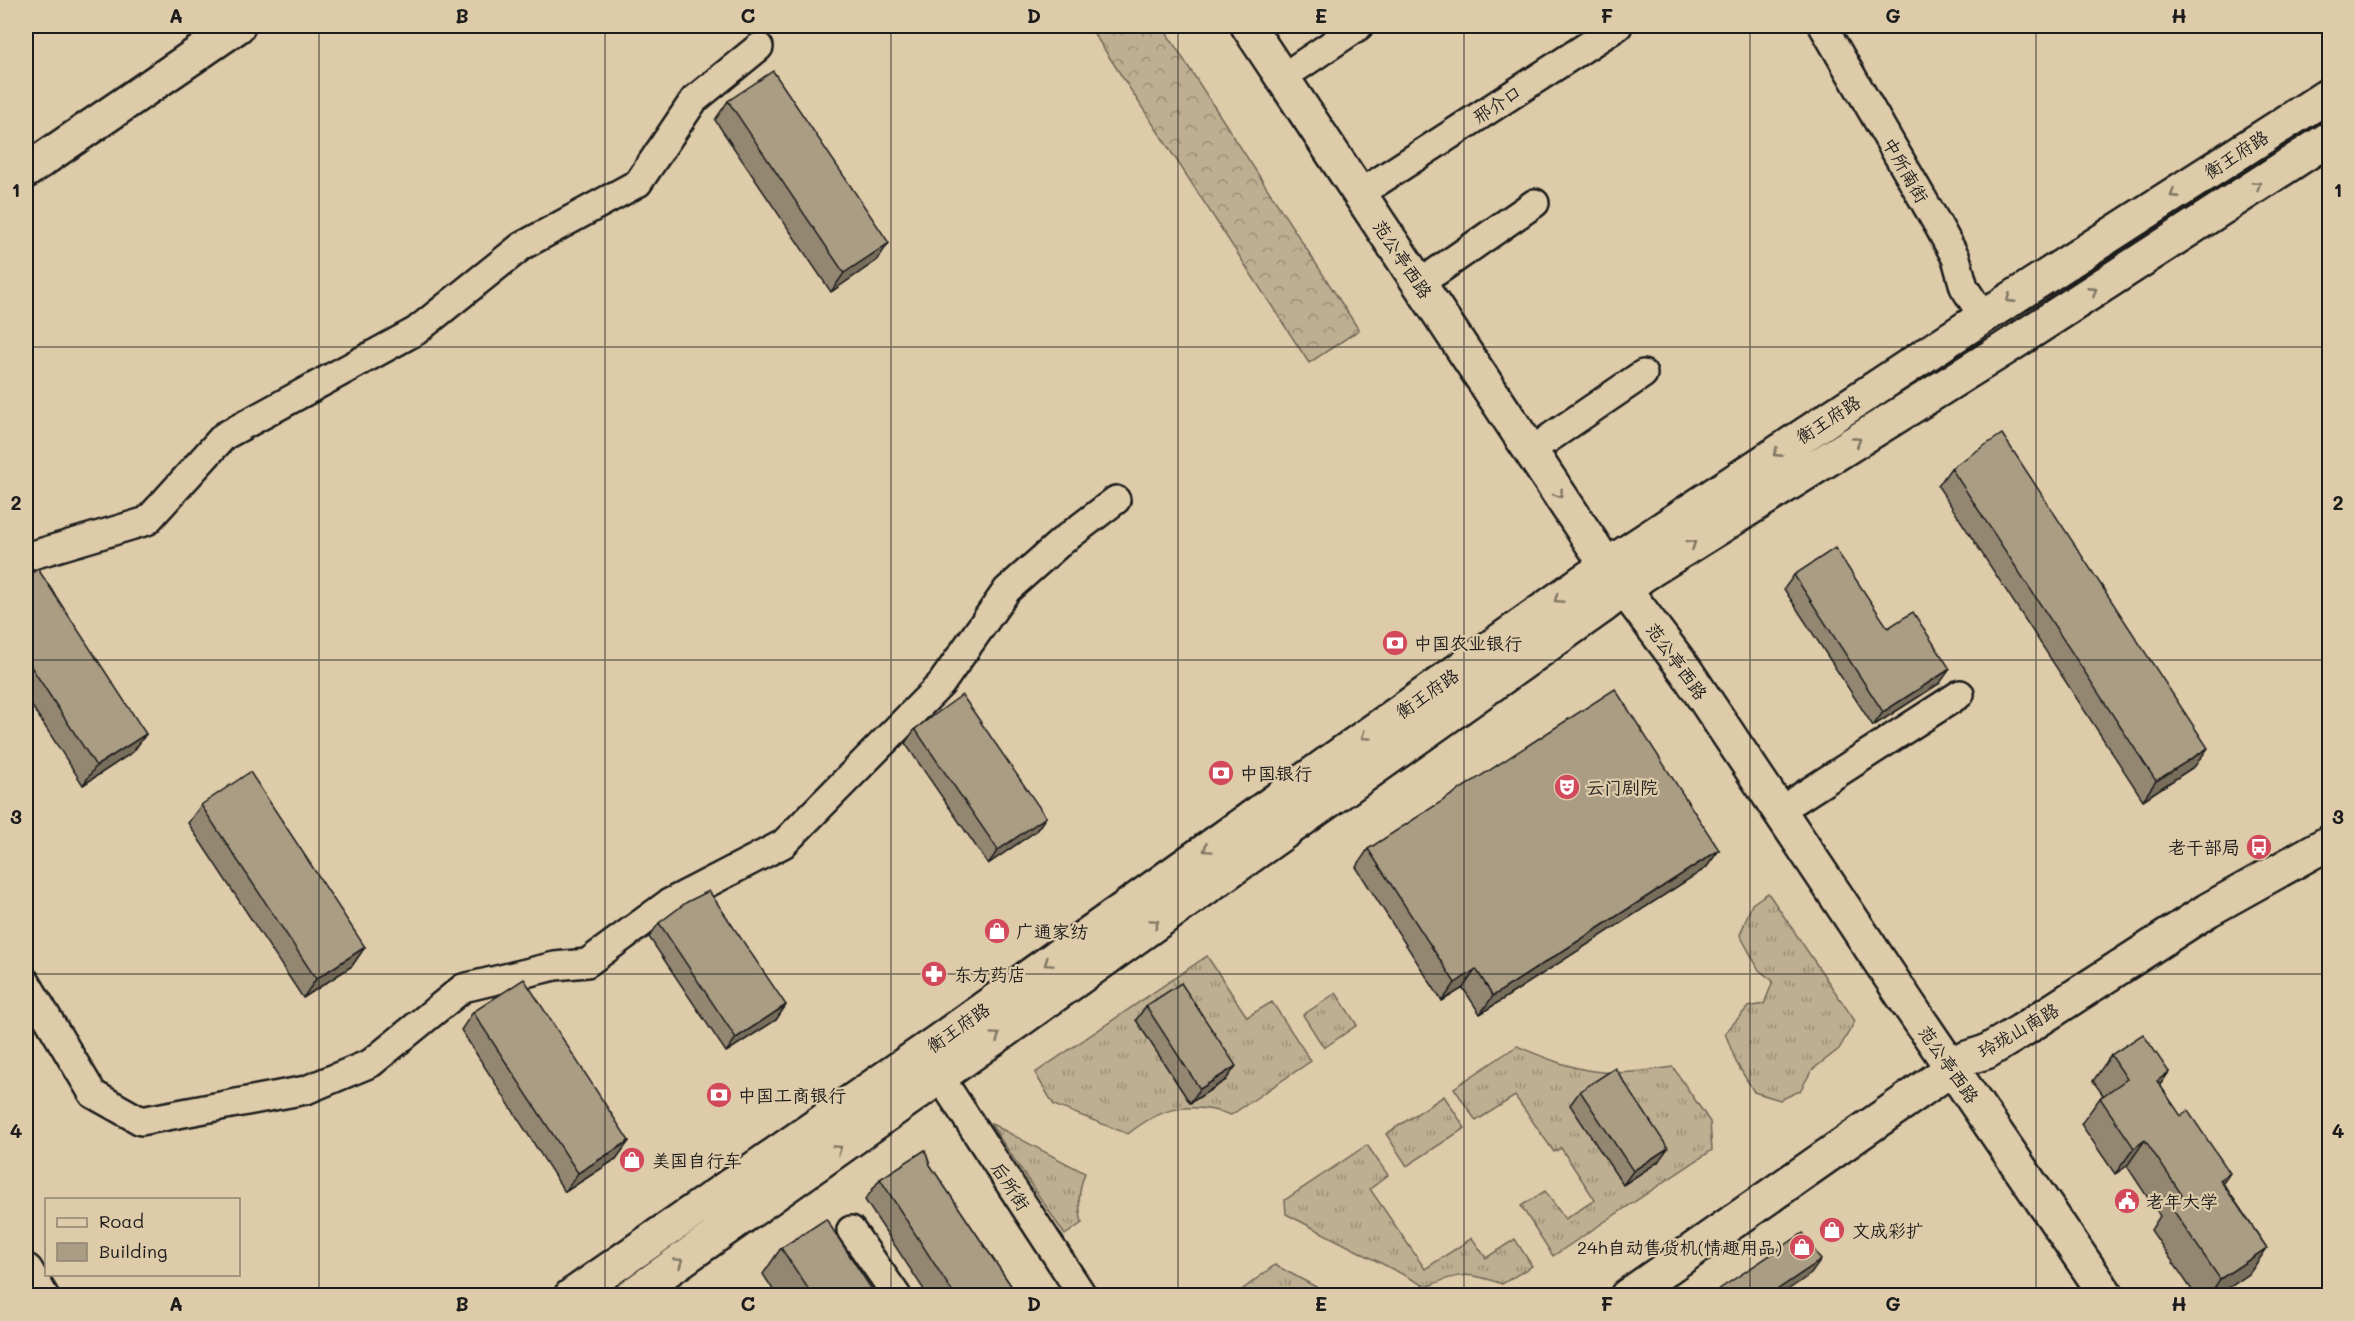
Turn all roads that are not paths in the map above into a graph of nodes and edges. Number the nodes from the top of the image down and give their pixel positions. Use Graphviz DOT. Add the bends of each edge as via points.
graph roads {
  1 [pos="238,26"];
  2 [pos="1248,26"];
  3 [pos="1271,26"];
  4 [pos="1359,26"];
  5 [pos="1618,26"];
  6 [pos="1823,26"];
  7 [pos="759,47"];
  8 [pos="1298,67"];
  9 [pos="2330,94"];
  10 [pos="2330,138"];
  11 [pos="26,171"];
  12 [pos="1376,183"];
  13 [pos="1535,203"];
  14 [pos="1436,272"];
  15 [pos="1983,317"];
  16 [pos="1643,374"];
  17 [pos="1548,439"];
  18 [pos="1116,500"];
  19 [pos="26,557"];
  20 [pos="1625,571"];
  21 [pos="1960,694"];
  22 [pos="1796,800"];
  23 [pos="2330,842"];
  24 [pos="26,982"];
  25 [pos="1960,1064"];
  26 [pos="940,1077"];
  27 [pos="851,1230"];
  28 [pos="26,1271"];
  29 [pos="41,1296"];
  30 [pos="570,1296"];
  31 [pos="631,1296"];
  32 [pos="897,1296"];
  33 [pos="1083,1296"];
  34 [pos="1627,1296"];
  35 [pos="2107,1296"];
  36 [pos="2129,1296"];
  1 -- 11 [label="main road"];
  2 -- 20 [label="main road, 范公亭西路, one-way"];
  3 -- 8 [label="main road, 范公亭西路"];
  4 -- 8 [label="street"];
  5 -- 12 [label="street, 邢介口"];
  6 -- 15 [label="street, 中所南街" via="1939,227 1956,258 1964,287"];
  7 -- 19 [label="street" via="694,100 638,183 522,246 416,331 224,436 147,521"];
  8 -- 12 [label="main road, 范公亭西路"];
  9 -- 15 [label="main road, 衡王府路, one-way"];
  20 -- 10 [label="main road, 衡王府路, one-way" via="2004,349"];
  12 -- 14 [label="main road, 范公亭西路"];
  13 -- 14 [label="street"];
  14 -- 17 [label="main road, 范公亭西路"];
  15 -- 20 [label="main road, 衡王府路, one-way"];
  16 -- 17 [label="street"];
  17 -- 20 [label="main road, 范公亭西路"];
  18 -- 24 [label="street" via="1006,590 941,684 783,844 669,903 587,963 555,966 463,988 371,1064 306,1090 141,1121 93,1094"];
  20 -- 22 [label="main road, 范公亭西路" via="1697,650"];
  20 -- 25 [label="main road, 范公亭西路" via="1686,670"];
  26 -- 20 [label="main road, 衡王府路, one-way"];
  20 -- 30 [label="main road, 衡王府路, one-way" via="1578,585 946,1035"];
  21 -- 22 [label="street"];
  22 -- 25 [label="main road, 范公亭西路"];
  23 -- 25 [label="main road, 玲珑山南路" via="2208,910 2021,1031"];
  25 -- 34 [label="main road, 玲珑山南路"];
  25 -- 35 [label="main road, 范公亭西路"];
  25 -- 36 [label="main road, 范公亭西路"];
  31 -- 26 [label="main road, 衡王府路, one-way"];
  26 -- 33 [label="street, 后所街"];
  27 -- 32 [label="street"];
  28 -- 29 [label="main road"];
}
